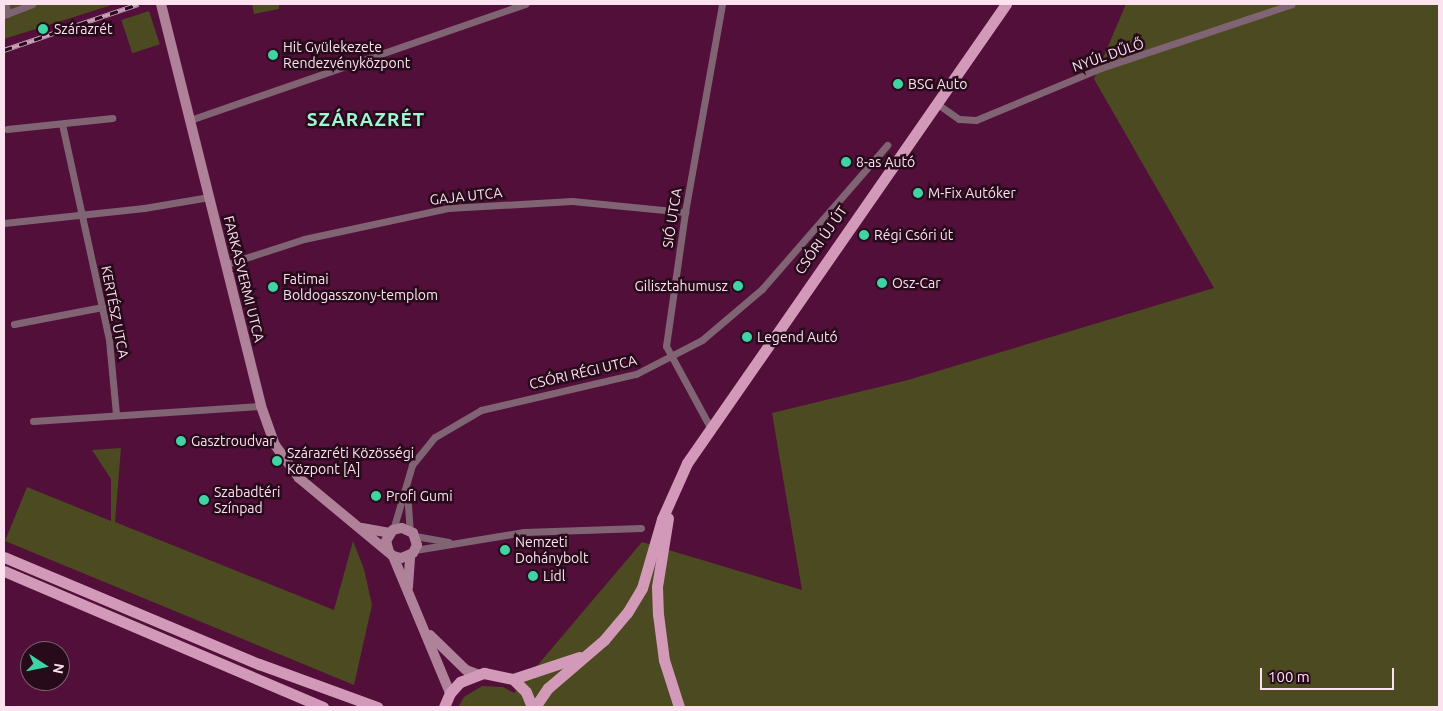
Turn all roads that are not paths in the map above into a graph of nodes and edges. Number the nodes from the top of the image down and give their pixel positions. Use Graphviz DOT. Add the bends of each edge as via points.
graph roads {
  1 [pos="5,4"];
  2 [pos="32,4"];
  3 [pos="161,4"];
  4 [pos="525,4"];
  5 [pos="722,4"];
  6 [pos="1006,4"];
  7 [pos="1292,4"];
  8 [pos="6,14"];
  9 [pos="936,103"];
  10 [pos="112,118"];
  11 [pos="190,120"];
  12 [pos="62,124"];
  13 [pos="7,129"];
  14 [pos="887,145"];
  15 [pos="209,197"];
  16 [pos="685,212"];
  17 [pos="82,216"];
  18 [pos="4,223"];
  19 [pos="227,264"];
  20 [pos="102,307"];
  21 [pos="14,324"];
  22 [pos="670,358"];
  23 [pos="261,406"];
  24 [pos="116,414"];
  25 [pos="33,421"];
  26 [pos="710,427"];
  27 [pos="407,481"];
  28 [pos="670,499"];
  29 [pos="360,526"];
  30 [pos="641,528"];
  31 [pos="391,531"];
  32 [pos="413,533"];
  33 [pos="453,543"];
  34 [pos="412,553"];
  35 [pos="391,554"];
  36 [pos="4,557"];
  37 [pos="4,571"];
  38 [pos="408,590"];
  39 [pos="427,632"];
  40 [pos="585,654"];
  41 [pos="477,674"];
  42 [pos="513,679"];
  43 [pos="450,693"];
  44 [pos="322,707"];
  45 [pos="376,707"];
  46 [pos="444,707"];
  47 [pos="533,707"];
  48 [pos="679,707"];
  1 -- 8 [label="street"];
  2 -- 8 [label="street"];
  3 -- 11 [label="street, FARKASVERMI UTCA"];
  4 -- 11 [label="street"];
  5 -- 16 [label="street, SIÓ UTCA"];
  6 -- 9 [label="main road, CSÓRI ÚJ ÚT"];
  7 -- 9 [label="street, NYÚL DŰLŐ" via="1101,68 976,120 959,119"];
  9 -- 26 [label="main road, CSÓRI ÚJ ÚT"];
  10 -- 12 [label="street"];
  11 -- 15 [label="street, FARKASVERMI UTCA"];
  12 -- 13 [label="street"];
  12 -- 17 [label="street, KERTÉSZ UTCA"];
  14 -- 22 [label="street, CSÓRI RÉGI UTCA" via="751,300 717,329"];
  15 -- 17 [label="street"];
  15 -- 19 [label="street, FARKASVERMI UTCA"];
  16 -- 19 [label="street, GAJA UTCA" via="572,201 455,207 304,239"];
  16 -- 22 [label="street, SIÓ UTCA" via="666,346"];
  17 -- 18 [label="street"];
  17 -- 20 [label="street, KERTÉSZ UTCA"];
  19 -- 23 [label="street, FARKASVERMI UTCA"];
  20 -- 21 [label="street"];
  20 -- 24 [label="street, KERTÉSZ UTCA" via="112,362"];
  22 -- 26 [label="street, SIÓ UTCA"];
  22 -- 27 [label="street, CSÓRI RÉGI UTCA" via="622,379 504,403 467,416 452,424 424,448"];
  23 -- 24 [label="street"];
  23 -- 29 [label="street, FARKASVERMI UTCA" via="275,446 288,466"];
  24 -- 25 [label="street"];
  26 -- 28 [label="main road, CSÓRI ÚJ ÚT"];
  27 -- 31 [label="street, CSÓRI RÉGI UTCA"];
  27 -- 32 [label="street"];
  28 -- 40 [label="main road" via="642,588 618,625"];
  28 -- 48 [label="main road" via="657,586 658,614 664,660"];
  29 -- 31 [label="street, FARKASVERMI UTCA" via="373,532"];
  29 -- 35 [label="street, FARKASVERMI UTCA"];
  30 -- 33 [label="street" via="544,530"];
  31 -- 32 [label="street" via="402,528"];
  31 -- 35 [label="street" via="386,545"];
  32 -- 33 [label="street"];
  32 -- 34 [label="street"];
  33 -- 34 [label="street"];
  34 -- 35 [label="street"];
  34 -- 38 [label="street"];
  35 -- 38 [label="street"];
  36 -- 45 [label="main road"];
  37 -- 44 [label="main road"];
  38 -- 39 [label="street"];
  39 -- 41 [label="street" via="466,670"];
  39 -- 43 [label="street"];
  40 -- 42 [label="main road"];
  40 -- 47 [label="main road" via="548,688"];
  41 -- 42 [label="main road" via="493,673"];
  41 -- 43 [label="main road" via="460,682"];
  42 -- 47 [label="main road" via="526,692"];
  43 -- 46 [label="main road"];
}
